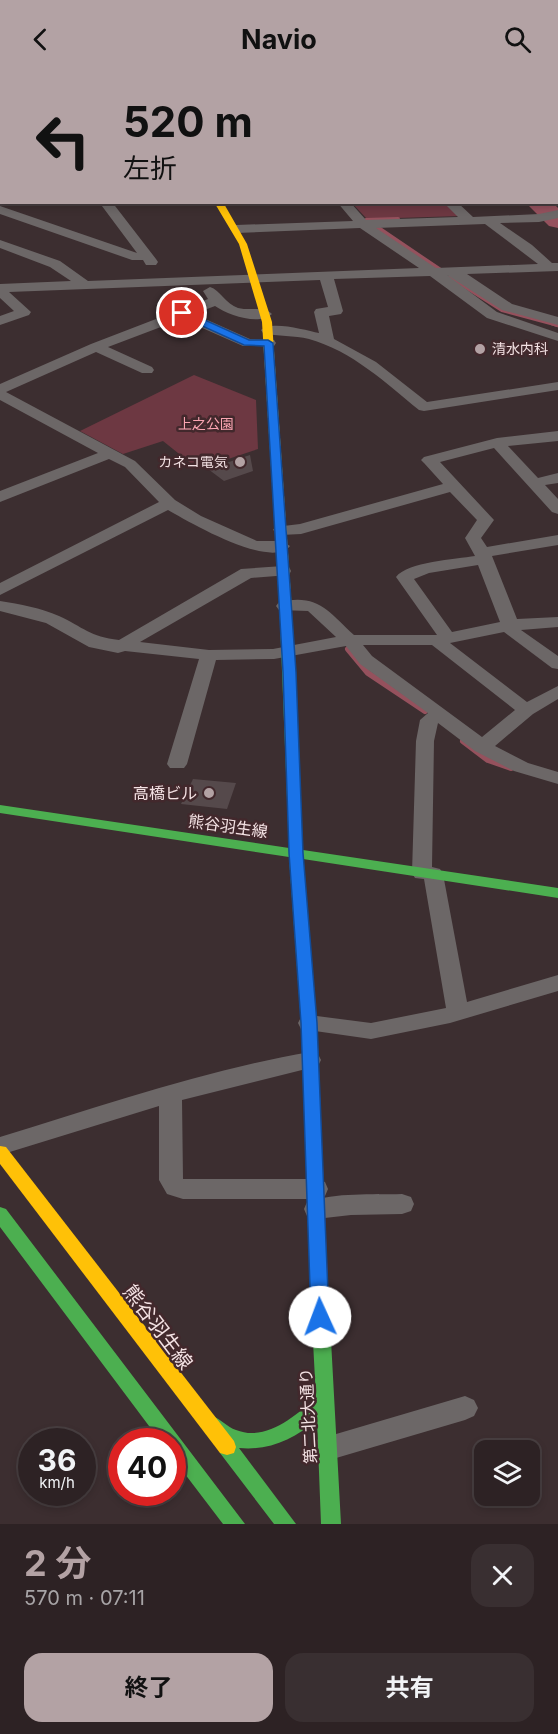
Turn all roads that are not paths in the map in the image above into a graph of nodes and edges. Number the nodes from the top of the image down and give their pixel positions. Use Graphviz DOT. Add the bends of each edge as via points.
graph roads {
  1 [pos="107,204"];
  2 [pos="219,204"];
  3 [pos="346,204"];
  4 [pos="451,204"];
  5 [pos="0,210"];
  6 [pos="558,214"];
  7 [pos="27,219"];
  8 [pos="469,220"];
  9 [pos="488,220"];
  10 [pos="365,224"];
  11 [pos="9,229"];
  12 [pos="236,229"];
  13 [pos="0,244"];
  14 [pos="146,256"];
  15 [pos="553,267"];
  16 [pos="453,272"];
  17 [pos="435,273"];
  18 [pos="0,276"];
  19 [pos="326,276"];
  20 [pos="256,279"];
  21 [pos="204,281"];
  22 [pos="165,282"];
  23 [pos="84,285"];
  24 [pos="18,287"];
  25 [pos="0,289"];
  26 [pos="215,301"];
  27 [pos="182,313"];
  28 [pos="265,314"];
  29 [pos="0,321"];
  30 [pos="558,321"];
  31 [pos="268,336"];
  32 [pos="558,337"];
  33 [pos="327,339"];
  34 [pos="96,346"];
  35 [pos="147,370"];
  36 [pos="558,386"];
  37 [pos="0,389"];
  38 [pos="0,394"];
  39 [pos="558,436"];
  40 [pos="497,443"];
  41 [pos="111,453"];
  42 [pos="0,478"];
  43 [pos="558,478"];
  44 [pos="534,483"];
  45 [pos="453,486"];
  46 [pos="8,495"];
  47 [pos="169,503"];
  48 [pos="558,509"];
  49 [pos="281,538"];
  50 [pos="558,540"];
  51 [pos="483,556"];
  52 [pos="283,571"];
  53 [pos="0,590"];
  54 [pos="0,606"];
  55 [pos="285,606"];
  56 [pos="558,622"];
  57 [pos="512,625"];
  58 [pos="442,639"];
  59 [pos="350,640"];
  60 [pos="118,648"];
  61 [pos="288,650"];
  62 [pos="209,656"];
  63 [pos="558,664"];
  64 [pos="558,691"];
  65 [pos="526,710"];
  66 [pos="440,713"];
  67 [pos="482,747"];
  68 [pos="177,764"];
  69 [pos="558,778"];
  70 [pos="0,810"];
  71 [pos="296,853"];
  72 [pos="428,874"];
  73 [pos="558,893"];
  74 [pos="558,983"];
  75 [pos="458,1012"];
  76 [pos="309,1023"];
  77 [pos="310,1060"];
  78 [pos="170,1095"];
  79 [pos="0,1146"];
  80 [pos="0,1152"];
  81 [pos="316,1199"];
  82 [pos="402,1204"];
  83 [pos="0,1214"];
  84 [pos="323,1403"];
  85 [pos="465,1408"];
  86 [pos="203,1418"];
  87 [pos="161,1428"];
  88 [pos="326,1449"];
  89 [pos="186,1462"];
  90 [pos="263,1496"];
  91 [pos="229,1522"];
  92 [pos="286,1524"];
  93 [pos="331,1524"];
  1 -- 14 [label="street"];
  2 -- 12 [label="street, 第二北大通り"];
  3 -- 10 [label="street"];
  4 -- 8 [label="street"];
  5 -- 7 [label="street"];
  6 -- 9 [label="street"];
  7 -- 11 [label="street"];
  7 -- 14 [label="street" via="137,257"];
  8 -- 9 [label="street"];
  8 -- 10 [label="street"];
  9 -- 15 [label="street"];
  10 -- 12 [label="street"];
  10 -- 17 [label="street"];
  12 -- 20 [label="street, 第二北大通り"];
  13 -- 23 [label="street" via="55,264"];
  14 -- 22 [label="street"];
  15 -- 16 [label="street"];
  16 -- 17 [label="street"];
  16 -- 30 [label="street" via="507,307"];
  17 -- 19 [label="street"];
  17 -- 32 [label="street" via="492,315"];
  18 -- 24 [label="street"];
  19 -- 20 [label="street"];
  19 -- 33 [label="street" via="336,311 321,312"];
  20 -- 21 [label="street"];
  20 -- 28 [label="street, 第二北大通り"];
  21 -- 22 [label="street"];
  21 -- 26 [label="street"];
  22 -- 23 [label="street"];
  23 -- 24 [label="street"];
  24 -- 25 [label="street"];
  25 -- 29 [label="street" via="24,312"];
  26 -- 27 [label="street"];
  26 -- 28 [label="street" via="235,312"];
  27 -- 31 [label="street" via="248,343"];
  27 -- 34 [label="street"];
  28 -- 31 [label="street, 第二北大通り"];
  31 -- 33 [label="street" via="307,333"];
  31 -- 49 [label="street, 第二北大通り"];
  33 -- 36 [label="street" via="363,357 424,407"];
  34 -- 35 [label="street"];
  34 -- 37 [label="street"];
  38 -- 41 [label="street"];
  39 -- 40 [label="street"];
  40 -- 44 [label="street"];
  40 -- 45 [label="street" via="429,460"];
  41 -- 46 [label="street"];
  41 -- 47 [label="street" via="130,464"];
  42 -- 46 [label="street"];
  43 -- 44 [label="street"];
  44 -- 48 [label="street"];
  45 -- 49 [label="street"];
  45 -- 51 [label="street" via="486,520 472,538"];
  47 -- 49 [label="street" via="254,546"];
  47 -- 53 [label="street"];
  49 -- 52 [label="street, 第二北大通り"];
  50 -- 51 [label="street"];
  51 -- 57 [label="street"];
  51 -- 58 [label="street" via="404,577"];
  52 -- 55 [label="street, 第二北大通り"];
  52 -- 60 [label="street" via="247,573"];
  54 -- 60 [label="street" via="52,619 95,643"];
  55 -- 59 [label="street" via="312,606"];
  55 -- 61 [label="street, 第二北大通り"];
  56 -- 57 [label="street"];
  57 -- 58 [label="street"];
  57 -- 63 [label="street" via="513,632"];
  58 -- 59 [label="street"];
  58 -- 65 [label="street"];
  59 -- 61 [label="street"];
  59 -- 66 [label="street" via="366,660"];
  60 -- 62 [label="street"];
  61 -- 62 [label="street"];
  61 -- 71 [label="street, 第二北大通り"];
  62 -- 68 [label="street"];
  64 -- 65 [label="street"];
  65 -- 67 [label="street"];
  66 -- 67 [label="street"];
  66 -- 72 [label="street" via="429,720 424,741"];
  67 -- 69 [label="street" via="521,767"];
  70 -- 71 [label="street, 熊谷羽生線"];
  71 -- 72 [label="street, 熊谷羽生線"];
  71 -- 76 [label="street, 第二北大通り"];
  72 -- 73 [label="street, 熊谷羽生線"];
  72 -- 75 [label="street"];
  74 -- 75 [label="street"];
  75 -- 76 [label="street" via="371,1031"];
  76 -- 77 [label="street, 第二北大通り"];
  77 -- 78 [label="street"];
  77 -- 81 [label="street, 第二北大通り"];
  78 -- 79 [label="street"];
  78 -- 81 [label="street" via="171,1180 175,1187"];
  80 -- 86 [label="street, 熊谷羽生線"];
  81 -- 82 [label="street" via="351,1205"];
  81 -- 84 [label="street, 第二北大通り"];
  83 -- 87 [label="street"];
  84 -- 86 [label="street" via="288,1434 261,1440 234,1439"];
  84 -- 88 [label="street, 第二北大通り"];
  85 -- 88 [label="street"];
  86 -- 90 [label="street, 熊谷羽生線"];
  88 -- 93 [label="street, 第二北大通り"];
  89 -- 91 [label="street"];
  90 -- 91 [label="street"];
  90 -- 92 [label="street, 熊谷羽生線"];
}
